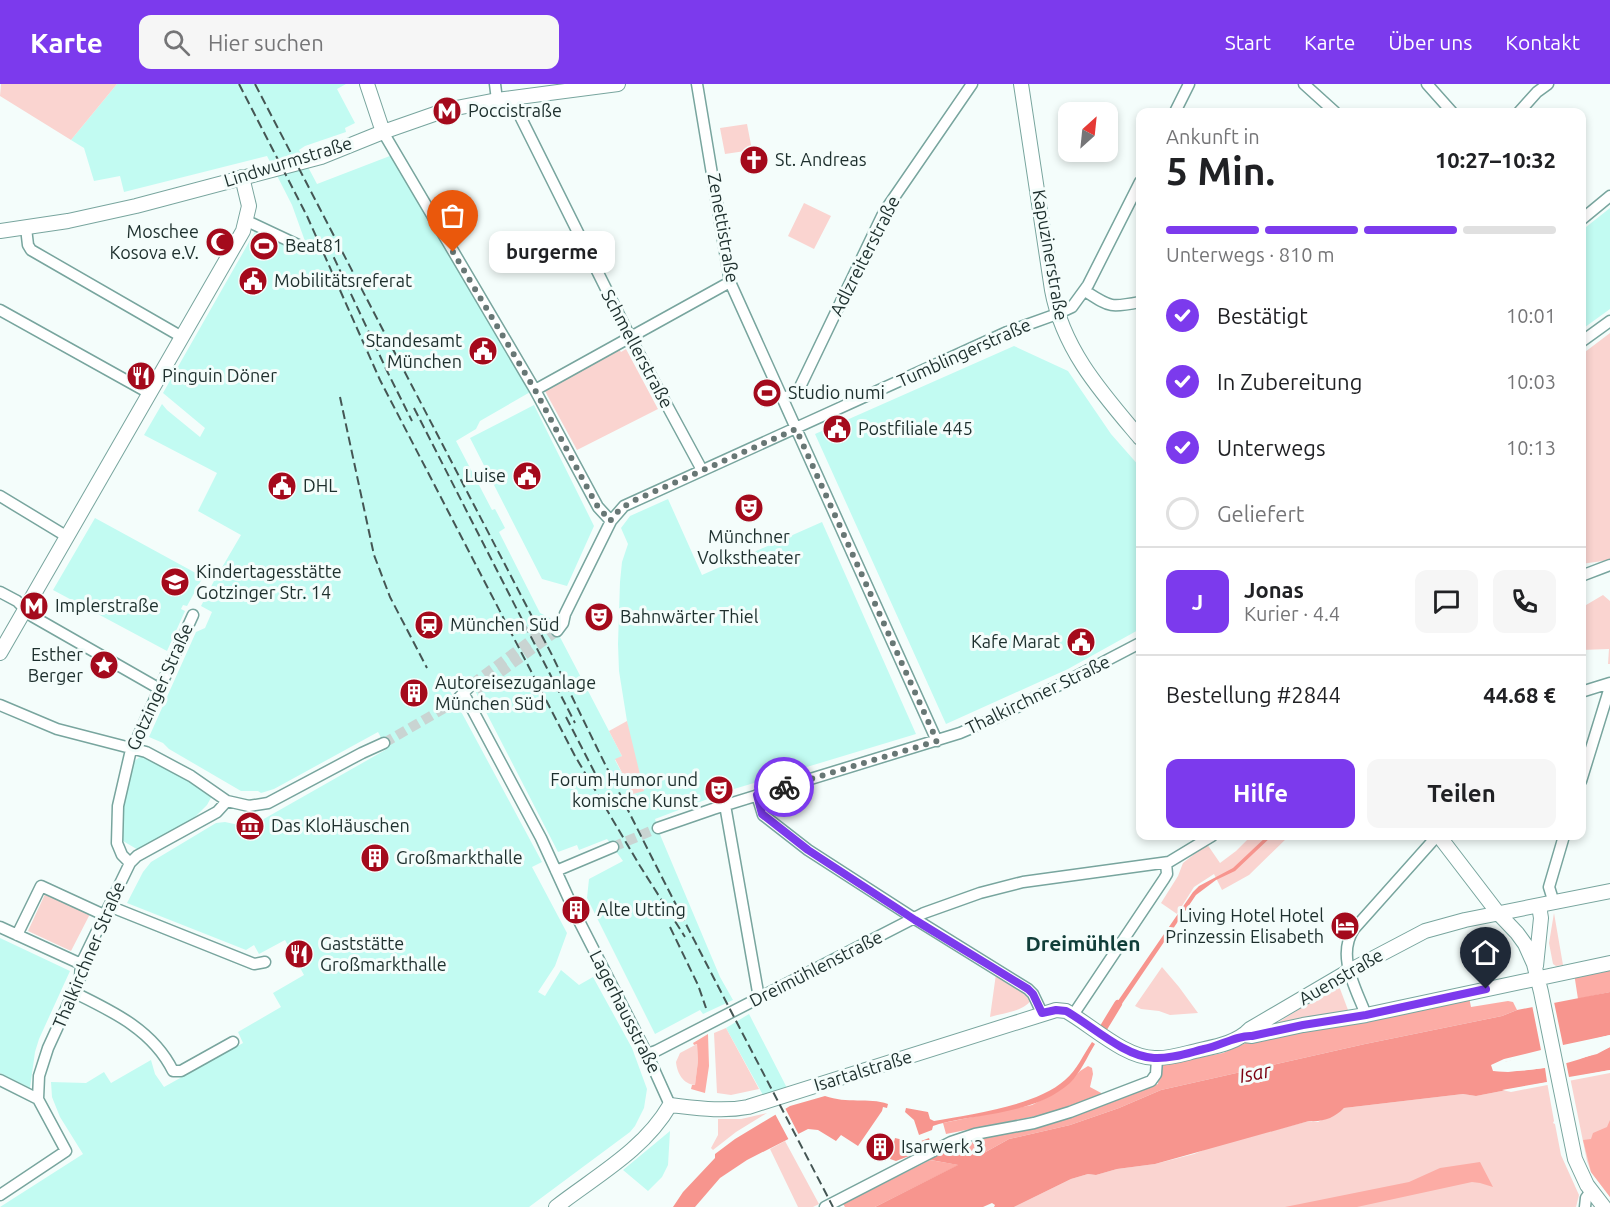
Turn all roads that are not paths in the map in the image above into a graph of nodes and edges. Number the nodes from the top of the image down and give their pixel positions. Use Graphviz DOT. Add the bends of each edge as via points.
graph roads {
  1 [pos="367,84"];
  2 [pos="495,84"];
  3 [pos="618,84"];
  4 [pos="697,84"];
  5 [pos="972,84"];
  6 [pos="1021,84"];
  7 [pos="1189,84"];
  8 [pos="1304,84"];
  9 [pos="1427,84"];
  10 [pos="1548,84"];
  11 [pos="504,99"];
  12 [pos="1177,108"];
  13 [pos="1331,108"];
  14 [pos="1448,108"];
  15 [pos="1523,108"];
  16 [pos="383,132"];
  17 [pos="244,185"];
  18 [pos="1136,190"];
  19 [pos="1610,196"];
  20 [pos="1586,216"];
  21 [pos="247,221"];
  22 [pos="26,228"];
  23 [pos="0,231"];
  24 [pos="298,245"];
  25 [pos="730,282"];
  26 [pos="1085,291"];
  27 [pos="1136,303"];
  28 [pos="0,310"];
  29 [pos="1058,314"];
  30 [pos="1610,321"];
  31 [pos="182,337"];
  32 [pos="630,337"];
  33 [pos="1586,338"];
  34 [pos="535,390"];
  35 [pos="149,393"];
  36 [pos="784,398"];
  37 [pos="796,429"];
  38 [pos="1136,433"];
  39 [pos="702,470"];
  40 [pos="0,496"];
  41 [pos="610,521"];
  42 [pos="66,536"];
  43 [pos="1610,565"];
  44 [pos="1586,574"];
  45 [pos="0,591"];
  46 [pos="25,609"];
  47 [pos="193,615"];
  48 [pos="555,628"];
  49 [pos="1136,645"];
  50 [pos="0,653"];
  51 [pos="1610,685"];
  52 [pos="474,687"];
  53 [pos="158,688"];
  54 [pos="1586,691"];
  55 [pos="0,705"];
  56 [pos="382,741"];
  57 [pos="937,741"];
  58 [pos="132,748"];
  59 [pos="1586,764"];
  60 [pos="757,795"];
  61 [pos="227,801"];
  62 [pos="725,805"];
  63 [pos="658,828"];
  64 [pos="1205,840"];
  65 [pos="1434,840"];
  66 [pos="1441,840"];
  67 [pos="1563,840"];
  68 [pos="613,847"];
  69 [pos="130,863"];
  70 [pos="1166,863"];
  71 [pos="556,871"];
  72 [pos="1610,891"];
  73 [pos="1554,903"];
  74 [pos="1539,906"];
  75 [pos="573,908"];
  76 [pos="106,910"];
  77 [pos="1498,913"];
  78 [pos="578,919"];
  79 [pos="915,920"];
  80 [pos="0,927"];
  81 [pos="17,935"];
  82 [pos="265,962"];
  83 [pos="1610,963"];
  84 [pos="81,964"];
  85 [pos="1349,971"];
  86 [pos="1536,973"];
  87 [pos="73,992"];
  88 [pos="759,998"];
  89 [pos="1047,1012"];
  90 [pos="1073,1015"];
  91 [pos="1366,1015"];
  92 [pos="1244,1035"];
  93 [pos="233,1042"];
  94 [pos="647,1054"];
  95 [pos="1157,1059"];
  96 [pos="0,1080"];
  97 [pos="38,1099"];
  98 [pos="670,1105"];
  99 [pos="1591,1191"];
  100 [pos="0,1195"];
  101 [pos="556,1207"];
  102 [pos="825,1207"];
  103 [pos="1585,1207"];
  104 [pos="1604,1207"];
  1 -- 16 [label="main road"];
  2 -- 11 [label="street, Schmellerstraße"];
  3 -- 11 [label="main road, Lindwurmstraße"];
  4 -- 25 [label="street, Zenettistraße"];
  5 -- 36 [label="street, Adlzreiterstraße" via="884,212 800,387"];
  6 -- 29 [label="main road, Kapuzinerstraße"];
  7 -- 12 [label="street"];
  8 -- 13 [label="street"];
  9 -- 14 [label="street"];
  10 -- 15 [label="street"];
  11 -- 16 [label="main road, Lindwurmstraße" via="446,110"];
  11 -- 32 [label="street, Schmellerstraße"];
  16 -- 17 [label="main road, Lindwurmstraße"];
  16 -- 34 [label="street"];
  17 -- 21 [label="main road" via="249,206"];
  17 -- 22 [label="main road, Lindwurmstraße"];
  18 -- 26 [label="street, Tumblingerstraße"];
  19 -- 20 [label="street"];
  21 -- 24 [label="street"];
  21 -- 31 [label="main road"];
  22 -- 23 [label="main road, Lindwurmstraße"];
  22 -- 31 [label="street" via="31,250"];
  25 -- 32 [label="street"];
  25 -- 36 [label="street, Zenettistraße"];
  26 -- 27 [label="street" via="1110,306"];
  26 -- 29 [label="street, Tumblingerstraße"];
  28 -- 35 [label="street"];
  29 -- 37 [label="street, Tumblingerstraße" via="1007,332"];
  29 -- 38 [label="main road, Kapuzinerstraße" via="1080,362"];
  30 -- 33 [label="street"];
  31 -- 35 [label="main road"];
  32 -- 34 [label="street"];
  32 -- 39 [label="street, Schmellerstraße"];
  34 -- 41 [label="street" via="596,504"];
  35 -- 42 [label="main road"];
  36 -- 37 [label="street, Zenettistraße"];
  37 -- 39 [label="street, Tumblingerstraße"];
  37 -- 57 [label="street"];
  39 -- 41 [label="street, Tumblingerstraße" via="628,504"];
  40 -- 42 [label="street"];
  41 -- 48 [label="street, Tumblingerstraße"];
  42 -- 46 [label="main road"];
  43 -- 44 [label="street"];
  45 -- 46 [label="street"];
  46 -- 50 [label="main road"];
  46 -- 53 [label="street"];
  47 -- 53 [label="street, Gotzinger Straße"];
  49 -- 57 [label="street, Thalkirchner Straße" via="1000,717"];
  51 -- 54 [label="street"];
  51 -- 59 [label="street"];
  52 -- 71 [label="street" via="457,698"];
  53 -- 58 [label="street, Gotzinger Straße"];
  55 -- 58 [label="street" via="57,729"];
  56 -- 61 [label="street" via="268,803 249,806"];
  57 -- 60 [label="street, Thalkirchner Straße"];
  58 -- 61 [label="street" via="162,759"];
  58 -- 69 [label="street, Gotzinger Straße" via="118,806 117,843"];
  60 -- 62 [label="street, Thalkirchner Straße"];
  60 -- 79 [label="street" via="762,814 774,824"];
  61 -- 69 [label="street, Thalkirchner Straße" via="216,812"];
  62 -- 63 [label="street, Thalkirchner Straße"];
  62 -- 88 [label="street"];
  64 -- 70 [label="street"];
  65 -- 85 [label="street" via="1351,934 1347,945"];
  66 -- 77 [label="main road"];
  67 -- 73 [label="street" via="1549,887"];
  68 -- 71 [label="street"];
  69 -- 76 [label="street, Thalkirchner Straße"];
  70 -- 79 [label="street, Dreimühlenstraße" via="1023,882 980,893"];
  70 -- 90 [label="street" via="1164,879"];
  71 -- 75 [label="street"];
  72 -- 73 [label="main road, Auenstraße"];
  73 -- 74 [label="main road, Auenstraße"];
  74 -- 77 [label="main road, Auenstraße"];
  74 -- 86 [label="main road"];
  76 -- 81 [label="street" via="41,886"];
  76 -- 82 [label="street" via="254,964"];
  76 -- 84 [label="street, Thalkirchner Straße"];
  77 -- 85 [label="main road, Auenstraße" via="1425,931"];
  77 -- 86 [label="main road" via="1517,933"];
  78 -- 94 [label="street, Lagerhausstraße"];
  79 -- 88 [label="street, Dreimühlenstraße"];
  79 -- 89 [label="street" via="1028,989"];
  80 -- 81 [label="street"];
  81 -- 84 [label="street"];
  83 -- 86 [label="main road"];
  84 -- 87 [label="street, Thalkirchner Straße"];
  85 -- 91 [label="street"];
  85 -- 92 [label="main road, Auenstraße"];
  86 -- 91 [label="main road"];
  86 -- 99 [label="main road" via="1573,1153"];
  87 -- 93 [label="street" via="135,1026 158,1046 173,1071 181,1071"];
  87 -- 97 [label="street, Thalkirchner Straße" via="44,1058"];
  88 -- 94 [label="street, Dreimühlenstraße"];
  89 -- 90 [label="main road, Auenstraße" via="1062,1010"];
  89 -- 98 [label="main road, Isartalstraße" via="748,1107 714,1110"];
  90 -- 95 [label="main road, Auenstraße" via="1131,1052"];
  91 -- 92 [label="main road"];
  92 -- 95 [label="main road, Auenstraße" via="1216,1047"];
  94 -- 98 [label="street, Lagerhausstraße"];
  95 -- 102 [label="street" via="1156,1074 1150,1081 1061,1115 975,1134 946,1145"];
  96 -- 97 [label="street"];
  97 -- 100 [label="street" via="66,1151"];
  98 -- 101 [label="main road" via="660,1123 638,1146"];
  99 -- 103 [label="street"];
  99 -- 104 [label="main road"];
}
